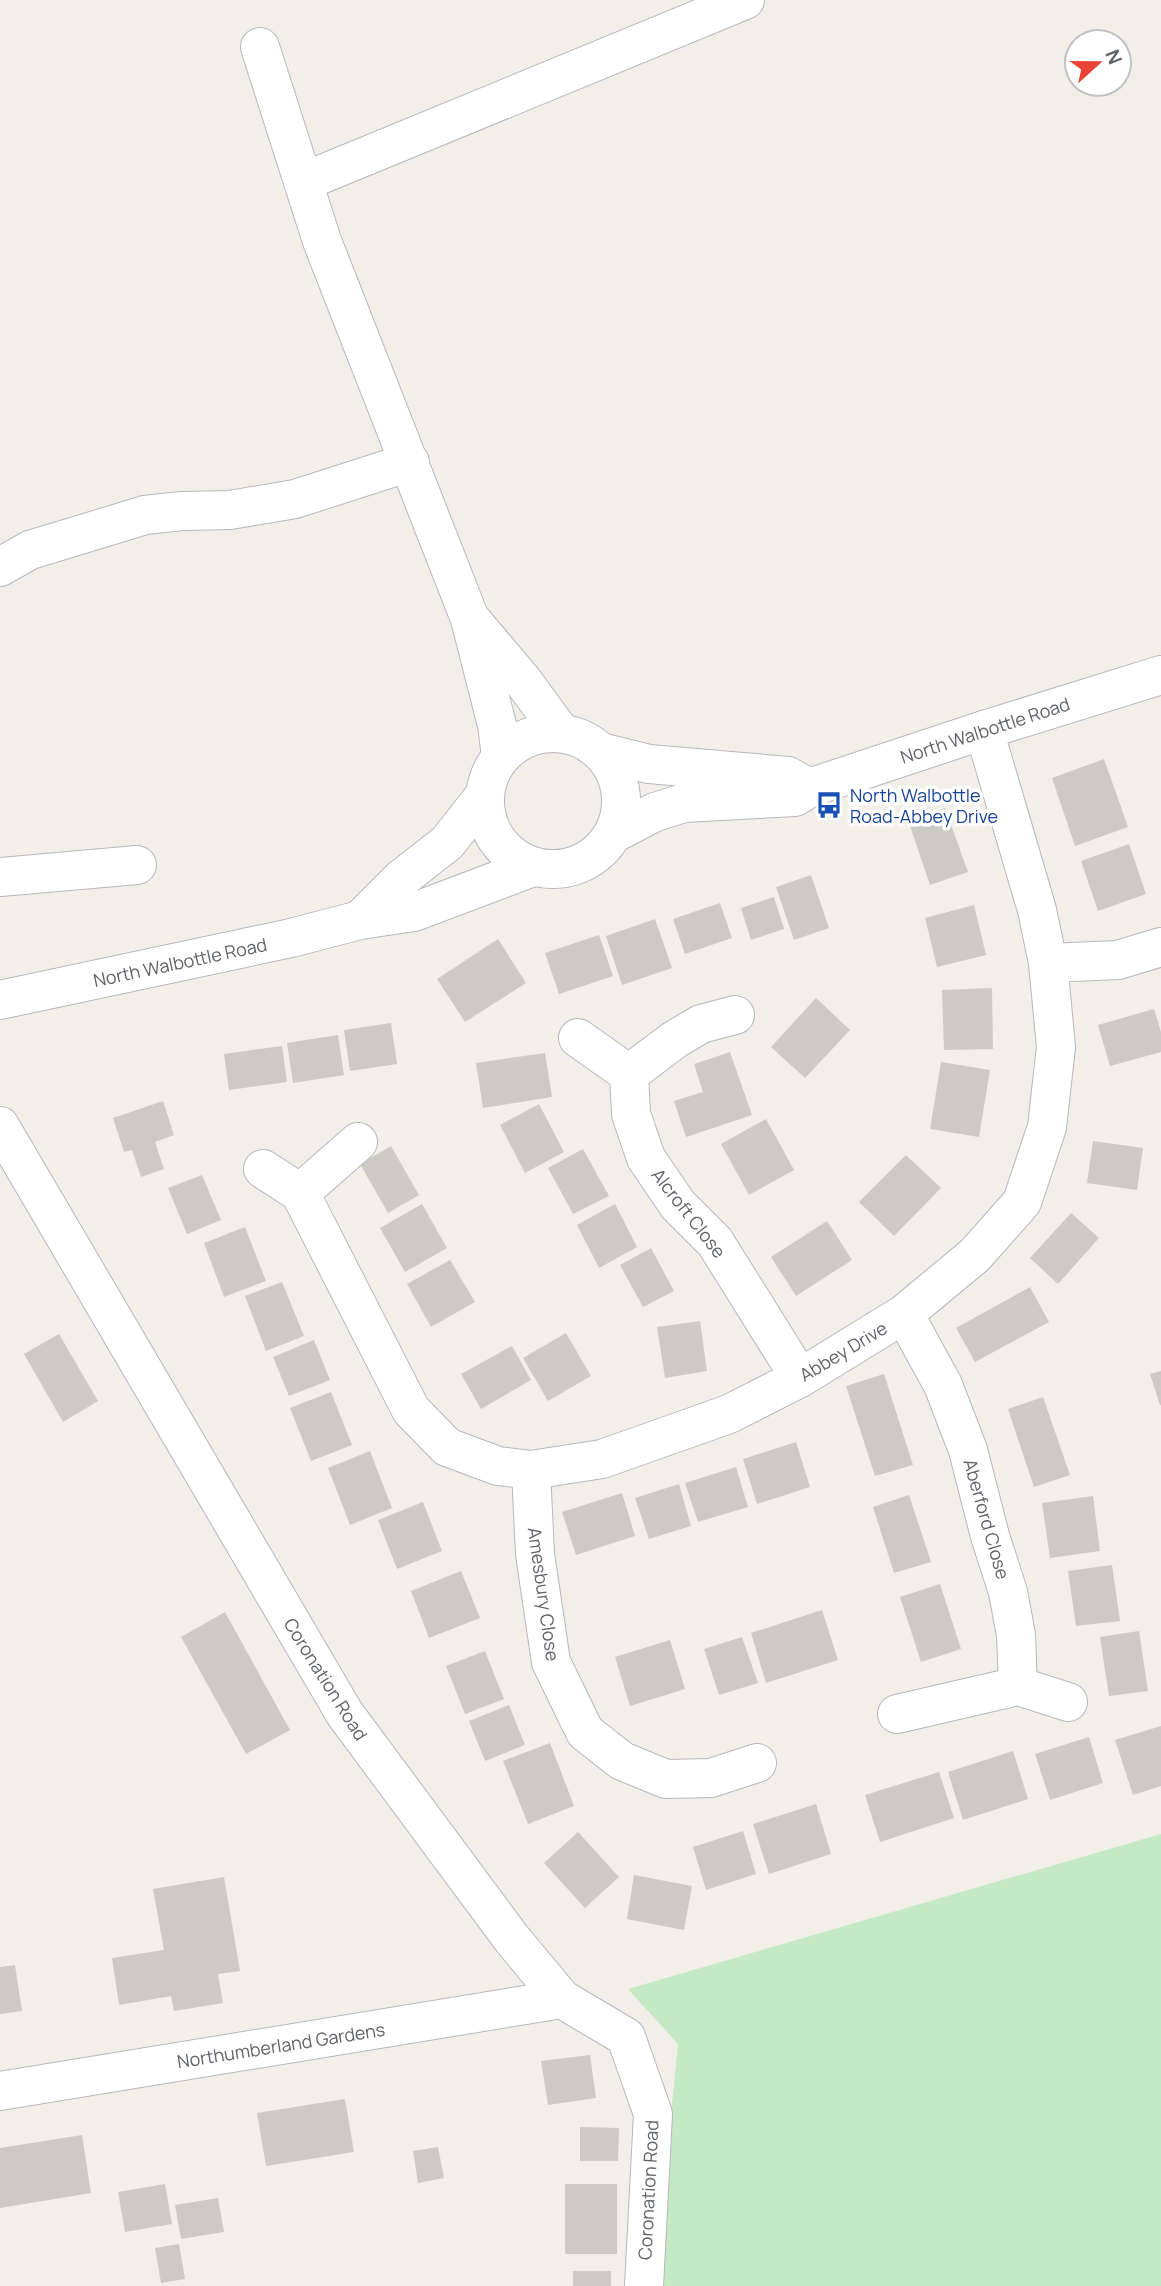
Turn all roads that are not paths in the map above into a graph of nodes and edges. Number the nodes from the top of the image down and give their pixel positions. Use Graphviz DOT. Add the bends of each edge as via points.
graph roads {
  1 [pos="746,0"];
  2 [pos="260,47"];
  3 [pos="303,182"];
  4 [pos="410,462"];
  5 [pos="0,567"];
  6 [pos="470,619"];
  7 [pos="1161,675"];
  8 [pos="984,730"];
  9 [pos="561,733"];
  10 [pos="600,752"];
  11 [pos="501,756"];
  12 [pos="809,788"];
  13 [pos="484,796"];
  14 [pos="613,834"];
  15 [pos="137,864"];
  16 [pos="533,867"];
  17 [pos="0,877"];
  18 [pos="360,920"];
  19 [pos="1161,947"];
  20 [pos="1048,963"];
  21 [pos="0,1000"];
  22 [pos="734,1015"];
  23 [pos="578,1038"];
  24 [pos="629,1074"];
  25 [pos="0,1126"];
  26 [pos="359,1142"];
  27 [pos="262,1169"];
  28 [pos="300,1193"];
  29 [pos="904,1314"];
  30 [pos="800,1378"];
  31 [pos="531,1470"];
  32 [pos="1018,1686"];
  33 [pos="1068,1702"];
  34 [pos="897,1714"];
  35 [pos="757,1763"];
  36 [pos="562,1999"];
  37 [pos="0,2091"];
  38 [pos="644,2286"];
  1 -- 3 [label="street"];
  2 -- 3 [label="street"];
  3 -- 4 [label="street"];
  4 -- 5 [label="street" via="295,499 230,510 145,515 30,550"];
  4 -- 6 [label="street"];
  6 -- 9 [label="street"];
  6 -- 11 [label="street"];
  7 -- 8 [label="street, North Walbottle Road"];
  8 -- 12 [label="street, North Walbottle Road"];
  8 -- 20 [label="street, Abbey Drive"];
  9 -- 10 [label="street" via="582,739"];
  9 -- 11 [label="street" via="539,734 518,742"];
  10 -- 12 [label="street" via="649,764 788,776"];
  10 -- 14 [label="street" via="621,790"];
  11 -- 13 [label="street" via="489,775"];
  12 -- 14 [label="street, North Walbottle Road" via="795,797 684,803"];
  13 -- 16 [label="street" via="486,818 496,839 512,856"];
  13 -- 18 [label="street" via="447,843 402,878"];
  14 -- 16 [label="street, North Walbottle Road" via="598,853 579,865 556,870"];
  15 -- 17 [label="street"];
  16 -- 18 [label="street, North Walbottle Road" via="415,912"];
  18 -- 21 [label="street, North Walbottle Road"];
  19 -- 20 [label="street" via="1118,960"];
  20 -- 29 [label="street, Abbey Drive" via="1055,1060 1047,1127 1022,1202 975,1255"];
  22 -- 24 [label="street" via="701,1024"];
  23 -- 24 [label="street"];
  24 -- 30 [label="street, Alcroft Close" via="631,1114 646,1158 678,1205 715,1242"];
  25 -- 36 [label="street, Coronation Road" via="345,1714"];
  26 -- 28 [label="street"];
  27 -- 28 [label="street"];
  28 -- 31 [label="street, Abbey Drive" via="411,1410 447,1447 498,1466"];
  29 -- 30 [label="street, Abbey Drive"];
  29 -- 32 [label="street, Aberford Close" via="943,1385 968,1450 1008,1592"];
  30 -- 31 [label="street, Abbey Drive" via="729,1415 602,1459"];
  31 -- 35 [label="street, Amesbury Close" via="535,1554 551,1662 585,1732 622,1761 666,1779 711,1779"];
  32 -- 33 [label="street"];
  32 -- 34 [label="street"];
  36 -- 37 [label="street, Northumberland Gardens"];
  36 -- 38 [label="street, Coronation Road" via="625,2037 653,2114"];
}
